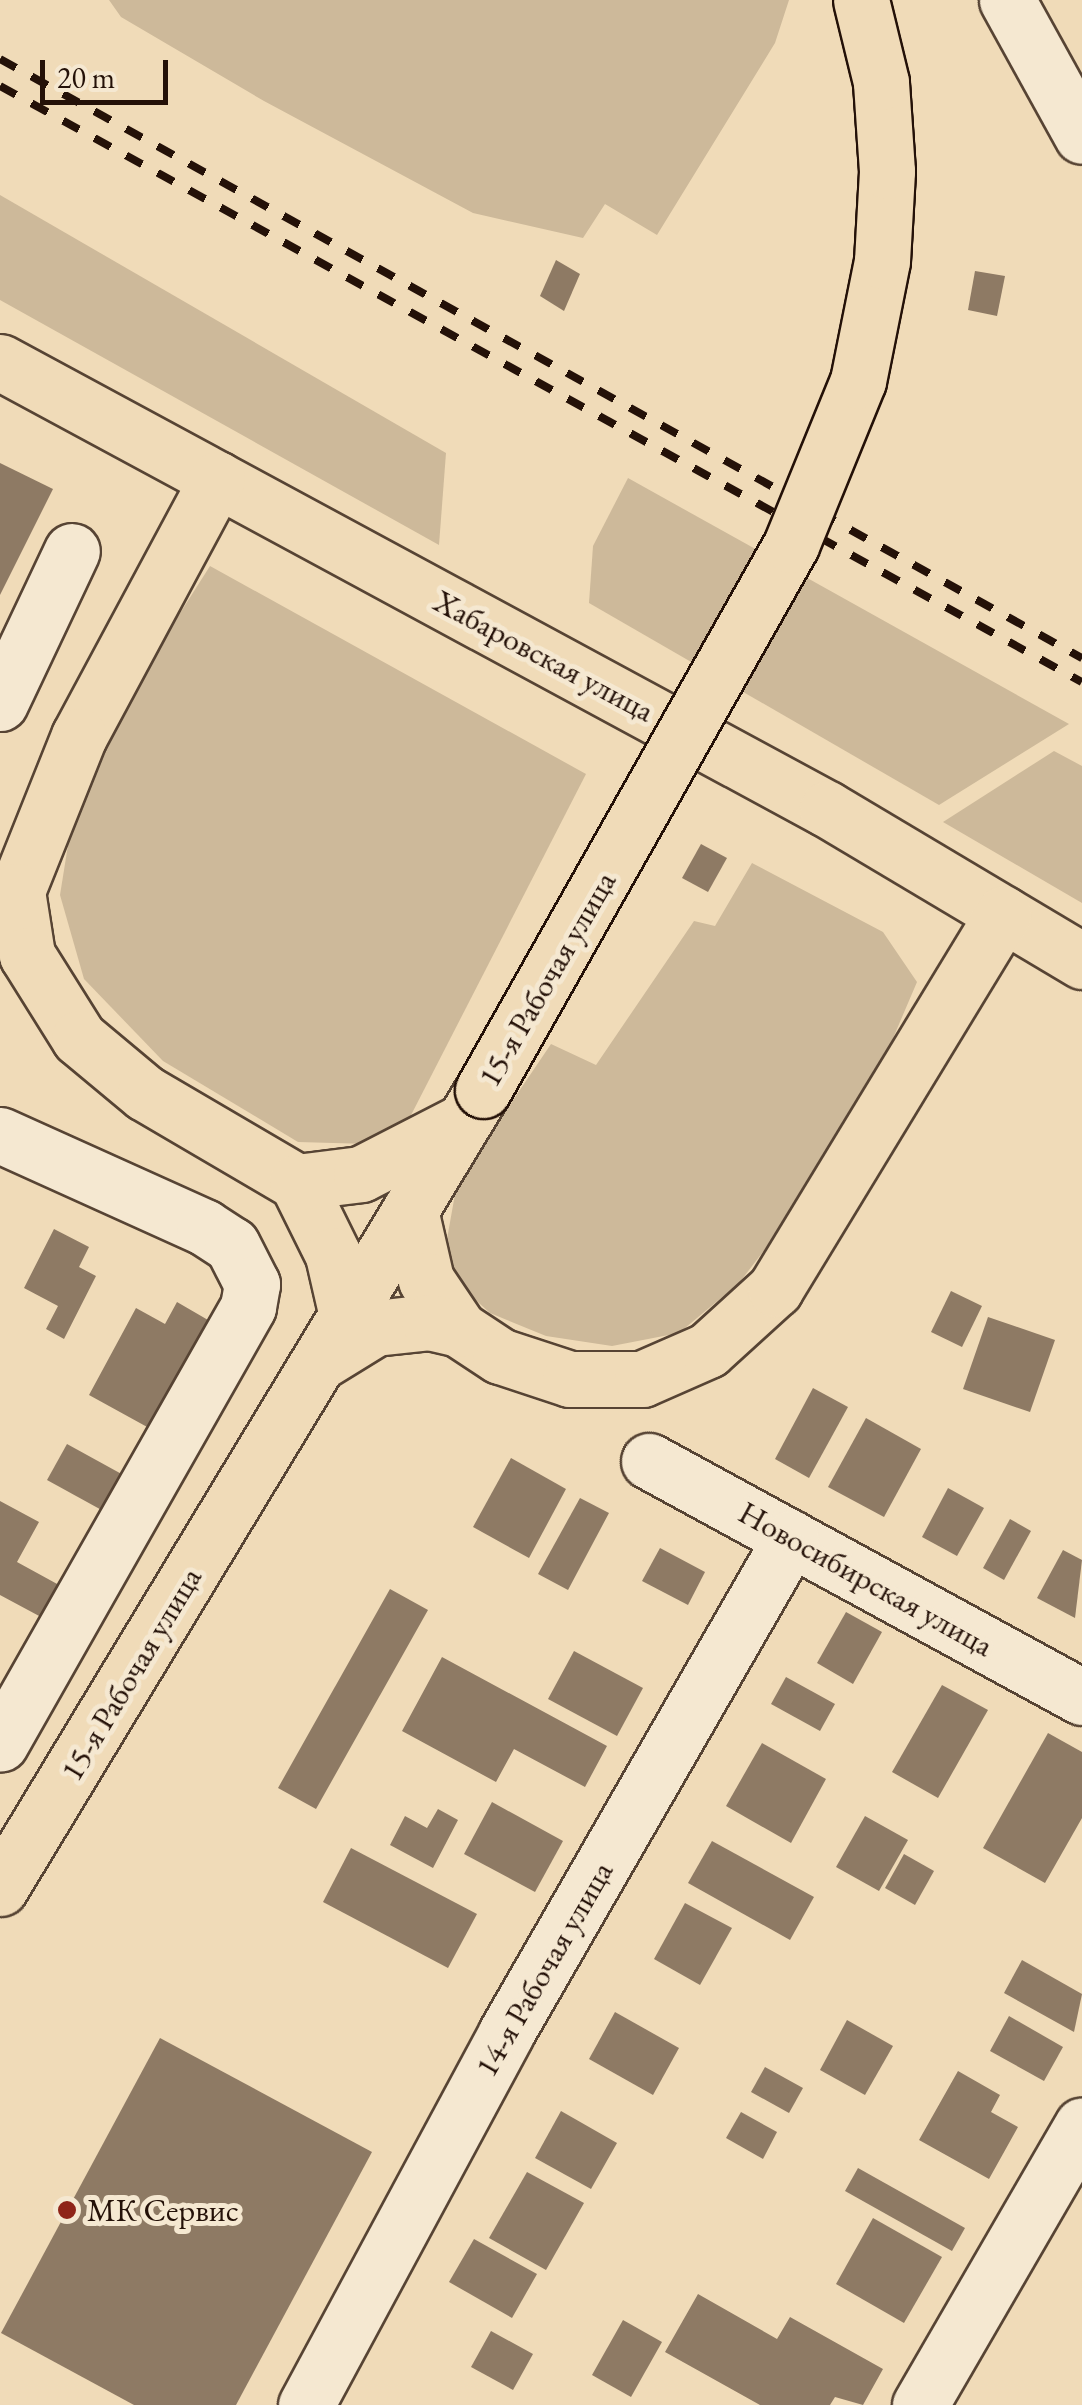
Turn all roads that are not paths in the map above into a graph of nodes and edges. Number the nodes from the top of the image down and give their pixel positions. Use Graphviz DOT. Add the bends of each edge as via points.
graph roads {
  1 [pos="861,0"];
  2 [pos="1006,0"];
  3 [pos="1082,136"];
  4 [pos="0,362"];
  5 [pos="217,479"];
  6 [pos="72,551"];
  7 [pos="0,703"];
  8 [pos="1003,914"];
  9 [pos="1082,961"];
  10 [pos="472,1106"];
  11 [pos="0,1135"];
  12 [pos="297,1182"];
  13 [pos="410,1210"];
  14 [pos="346,1316"];
  15 [pos="458,1329"];
  16 [pos="317,1366"];
  17 [pos="649,1461"];
  18 [pos="791,1538"];
  19 [pos="1082,1697"];
  20 [pos="0,1744"];
  21 [pos="0,1888"];
  22 [pos="1082,2126"];
  23 [pos="306,2405"];
  24 [pos="920,2405"];
  1 -- 10 [label="main road, 15-я Рабочая улица, bridge" via="881,82 888,171 882,261 858,381 792,545"];
  2 -- 3 [label="street"];
  4 -- 5 [label="main road, Хабаровская улица"];
  5 -- 8 [label="main road, Хабаровская улица" via="828,809"];
  5 -- 12 [label="main road" via="79,736 40,818 17,891 27,955 79,1038 145,1092"];
  6 -- 7 [label="street"];
  8 -- 9 [label="main road, Хабаровская улица"];
  8 -- 15 [label="main road" via="774,1289 708,1350 642,1378 570,1379 500,1356"];
  10 -- 12 [label="main road" via="361,1174"];
  10 -- 13 [label="main road, 15-я Рабочая улица"];
  11 -- 20 [label="street" via="204,1227 246,1264 248,1307"];
  12 -- 14 [label="main road" via="333,1255"];
  13 -- 14 [label="main road, 15-я Рабочая улица"];
  13 -- 15 [label="main road" via="426,1280"];
  14 -- 16 [label="main road, 15-я Рабочая улица"];
  15 -- 16 [label="main road" via="429,1322 375,1328 339,1343"];
  16 -- 21 [label="main road, 15-я Рабочая улица"];
  17 -- 18 [label="street, Новосибирская улица"];
  18 -- 19 [label="street, Новосибирская улица"];
  18 -- 23 [label="street, 14-я Рабочая улица" via="506,2033"];
  22 -- 24 [label="street"];
}
